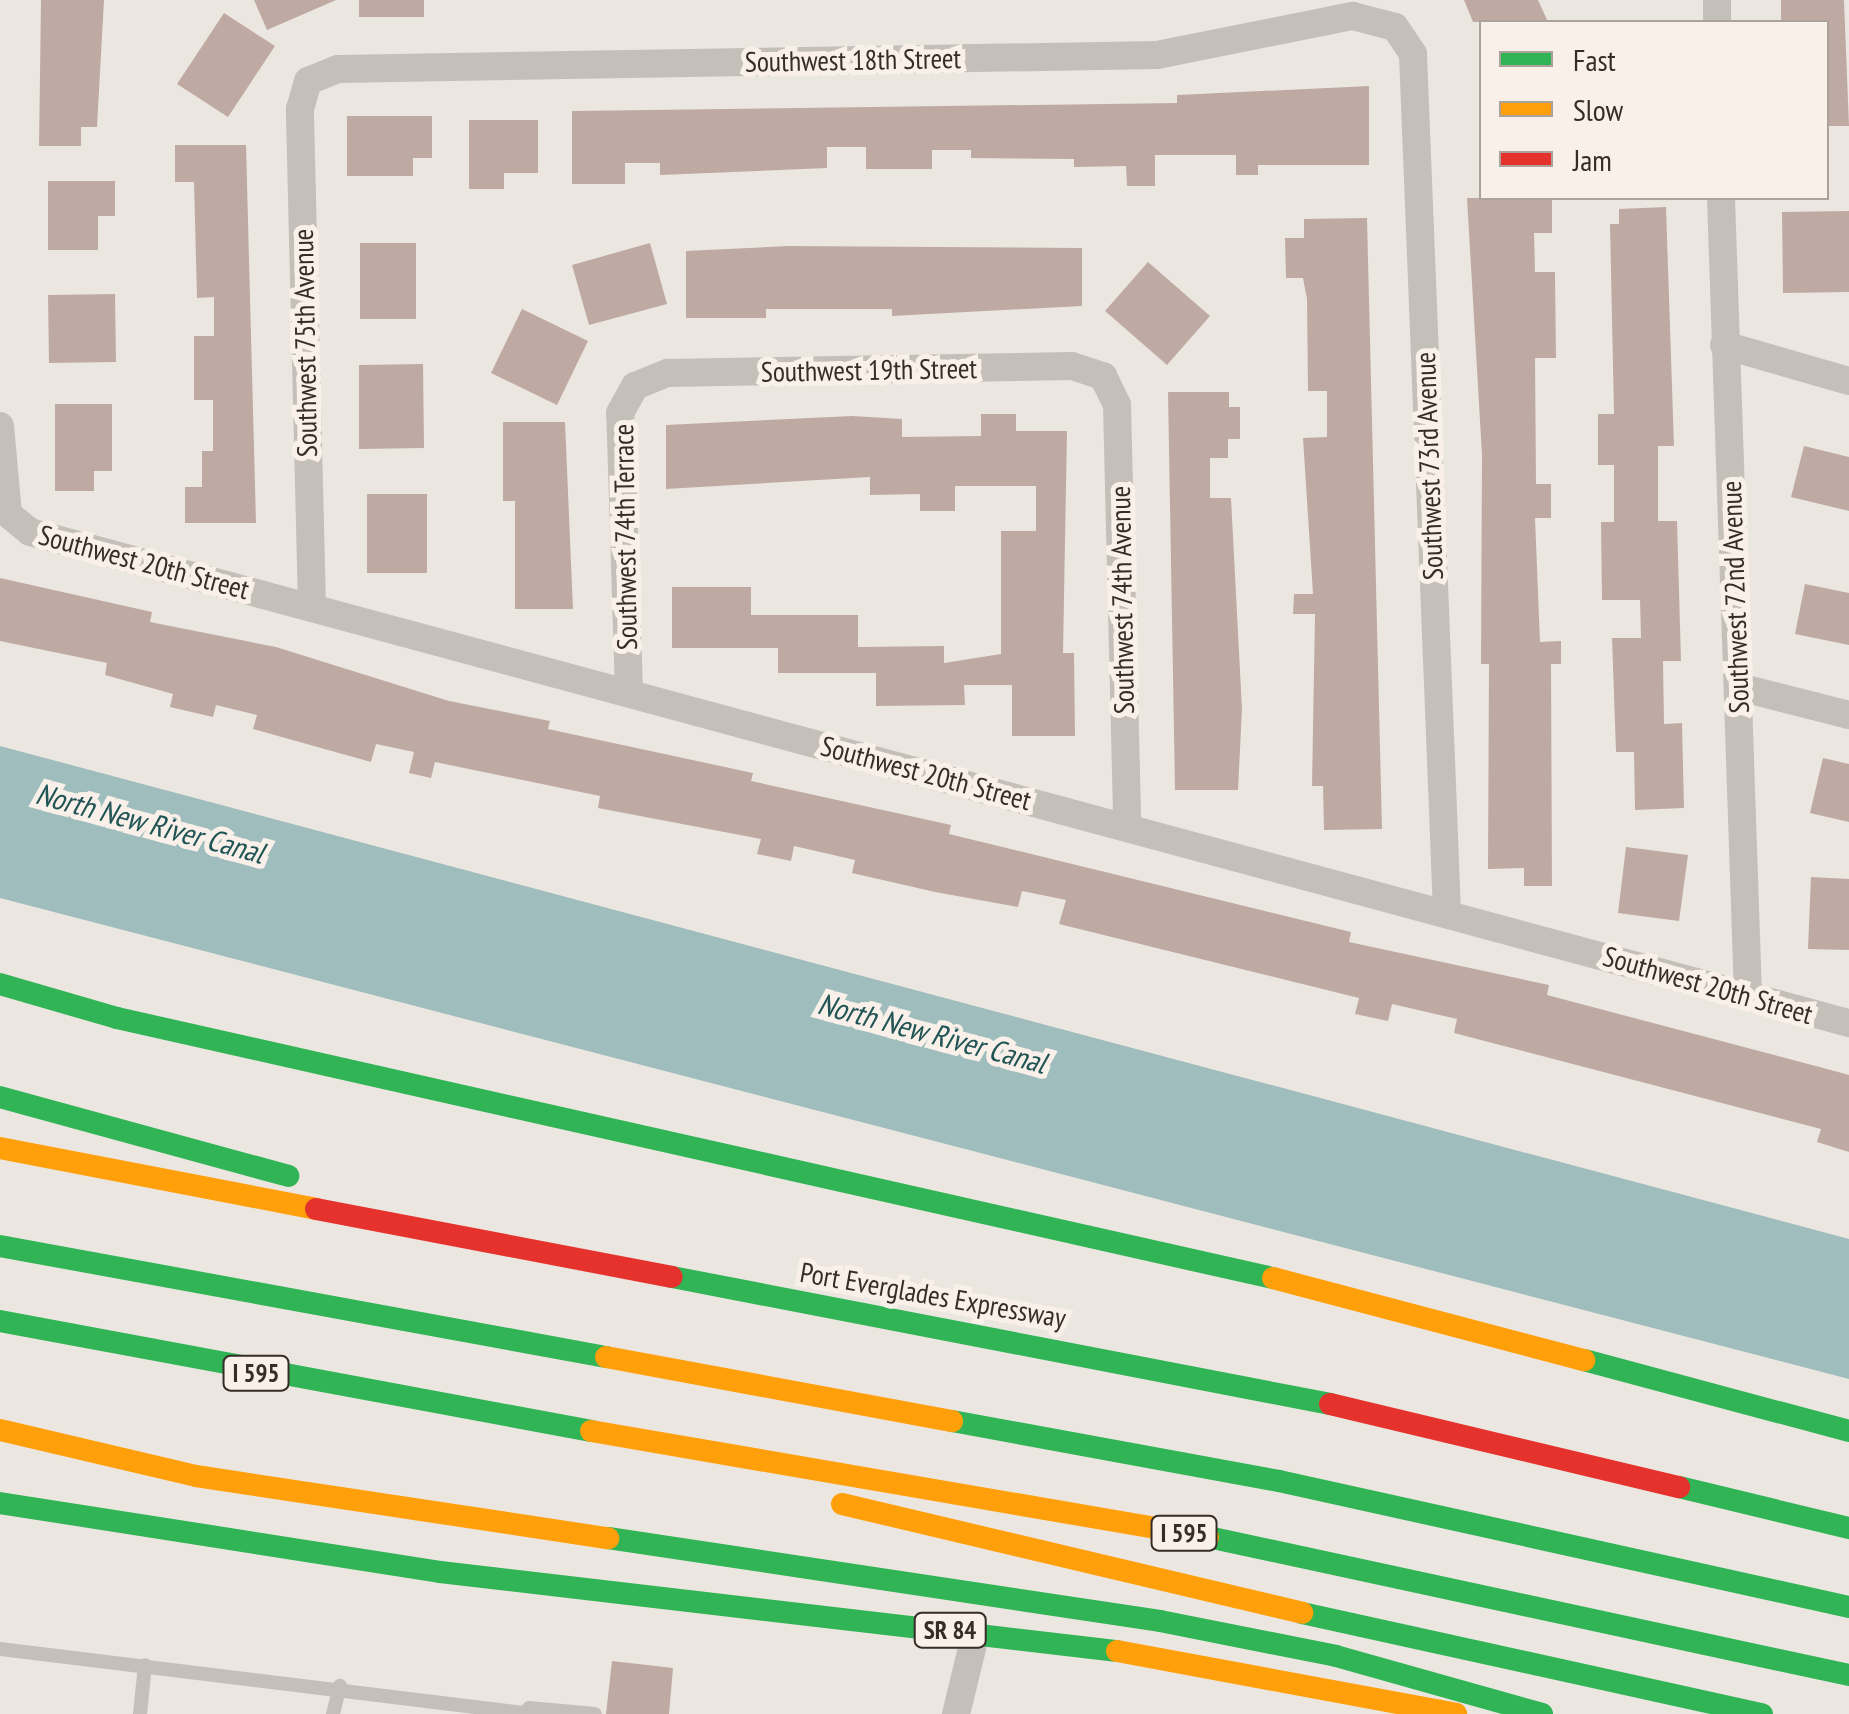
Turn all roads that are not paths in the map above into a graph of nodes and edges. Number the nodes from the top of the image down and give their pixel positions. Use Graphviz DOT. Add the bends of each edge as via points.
graph roads {
  1 [pos="1395,27"];
  2 [pos="308,80"];
  3 [pos="1721,200"];
  4 [pos="1724,345"];
  5 [pos="1103,376"];
  6 [pos="1849,382"];
  7 [pos="635,386"];
  8 [pos="0,426"];
  9 [pos="312,607"];
  10 [pos="1739,686"];
  11 [pos="629,692"];
  12 [pos="1849,715"];
  13 [pos="1127,827"];
  14 [pos="1447,910"];
  15 [pos="0,984"];
  16 [pos="1748,997"];
  17 [pos="1849,1024"];
  18 [pos="0,1097"];
  19 [pos="0,1148"];
  20 [pos="360,1221"];
  21 [pos="0,1246"];
  22 [pos="0,1320"];
  23 [pos="513,1418"];
  24 [pos="0,1430"];
  25 [pos="1849,1431"];
  26 [pos="0,1503"];
  27 [pos="1849,1528"];
  28 [pos="1849,1608"];
  29 [pos="976,1632"];
  30 [pos="0,1649"];
  31 [pos="145,1665"];
  32 [pos="1849,1676"];
  33 [pos="340,1686"];
  34 [pos="530,1711"];
  35 [pos="140,1714"];
  36 [pos="333,1714"];
  37 [pos="595,1714"];
  38 [pos="956,1714"];
  39 [pos="1456,1714"];
  40 [pos="1542,1714"];
  41 [pos="1762,1714"];
  1 -- 2 [label="street, Southwest 18th Street" via="1354,16 1157,55 338,69"];
  1 -- 14 [label="street, Southwest 73rd Avenue" via="1413,54"];
  2 -- 9 [label="street, Southwest 75th Avenue" via="300,108"];
  3 -- 4 [label="street, Southwest 72nd Avenue"];
  4 -- 6 [label="street"];
  4 -- 10 [label="street, Southwest 72nd Avenue"];
  5 -- 7 [label="street, Southwest 19th Street" via="1072,366 668,373"];
  5 -- 13 [label="street, Southwest 74th Avenue" via="1116,406"];
  7 -- 11 [label="street, Southwest 74th Terrace" via="620,413"];
  8 -- 9 [label="street, Southwest 20th Street" via="8,514 30,532"];
  9 -- 11 [label="street, Southwest 20th Street"];
  10 -- 12 [label="street"];
  10 -- 16 [label="street, Southwest 72nd Avenue"];
  11 -- 13 [label="street, Southwest 20th Street"];
  13 -- 14 [label="street, Southwest 20th Street"];
  14 -- 16 [label="street, Southwest 20th Street"];
  15 -- 25 [label="main road" via="209,1040 1296,1282"];
  16 -- 17 [label="street, Southwest 20th Street"];
  18 -- 20 [label="main road" via="286,1175"];
  19 -- 20 [label="main road, Port Everglades Expressway"];
  20 -- 27 [label="main road, Port Everglades Expressway" via="1325,1402"];
  21 -- 28 [label="main road" via="1298,1484"];
  22 -- 23 [label="main road, I 595"];
  23 -- 32 [label="main road, I 595" via="1226,1540"];
  23 -- 41 [label="main road" via="1037,1555"];
  24 -- 40 [label="main road" via="196,1476 1160,1621 1336,1656"];
  26 -- 29 [label="main road, SR 84" via="440,1572"];
  29 -- 38 [label="street"];
  29 -- 39 [label="main road, SR 84" via="1236,1668"];
  30 -- 31 [label="lane"];
  31 -- 33 [label="lane"];
  31 -- 35 [label="lane"];
  33 -- 34 [label="lane"];
  33 -- 36 [label="lane"];
  34 -- 37 [label="lane"];
}
